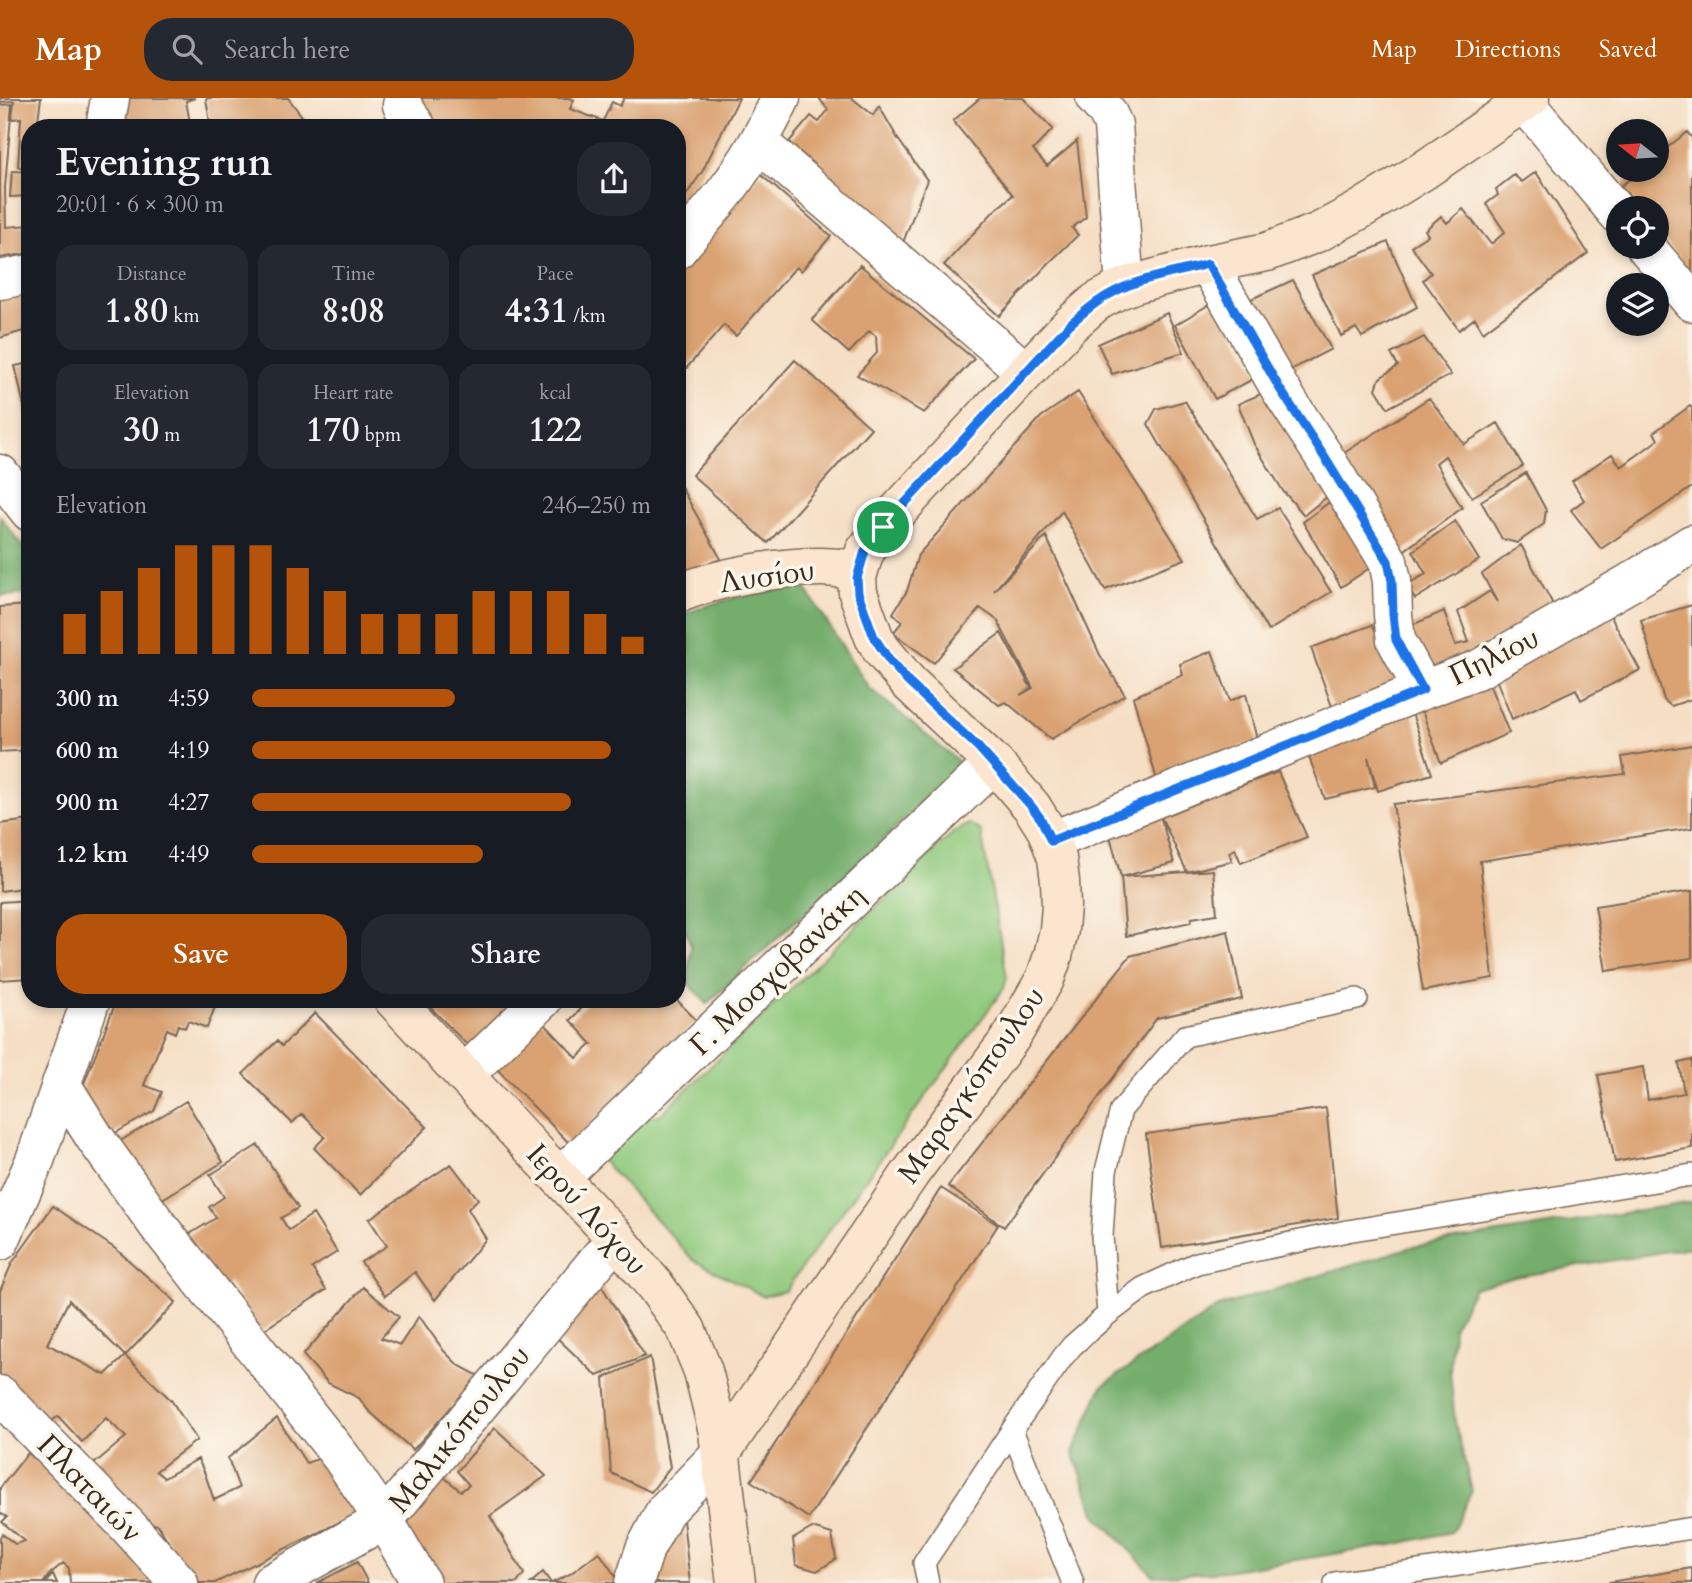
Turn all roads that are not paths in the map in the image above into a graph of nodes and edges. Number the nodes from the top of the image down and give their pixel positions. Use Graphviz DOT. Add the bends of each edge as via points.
graph roads {
  1 [pos="110,98"];
  2 [pos="781,98"];
  3 [pos="1095,98"];
  4 [pos="1527,100"];
  5 [pos="106,119"];
  6 [pos="759,143"];
  7 [pos="1606,199"];
  8 [pos="686,239"];
  9 [pos="1656,259"];
  10 [pos="1208,264"];
  11 [pos="21,276"];
  12 [pos="0,280"];
  13 [pos="1125,287"];
  14 [pos="1692,302"];
  15 [pos="1026,372"];
  16 [pos="0,474"];
  17 [pos="21,501"];
  18 [pos="1692,544"];
  19 [pos="859,570"];
  20 [pos="686,591"];
  21 [pos="1423,690"];
  22 [pos="994,763"];
  23 [pos="1051,841"];
  24 [pos="1357,999"];
  25 [pos="88,1008"];
  26 [pos="401,1008"];
  27 [pos="533,1008"];
  28 [pos="464,1075"];
  29 [pos="61,1084"];
  30 [pos="1692,1175"];
  31 [pos="560,1177"];
  32 [pos="616,1238"];
  33 [pos="0,1241"];
  34 [pos="1108,1314"];
  35 [pos="0,1395"];
  36 [pos="1012,1430"];
  37 [pos="721,1453"];
  38 [pos="384,1520"];
  39 [pos="1692,1528"];
  40 [pos="1442,1576"];
  41 [pos="179,1583"];
  42 [pos="271,1583"];
  43 [pos="421,1583"];
  44 [pos="634,1583"];
  45 [pos="736,1583"];
  46 [pos="928,1583"];
  47 [pos="1073,1583"];
  48 [pos="1335,1583"];
  1 -- 5 [label="street"];
  2 -- 6 [label="street"];
  3 -- 13 [label="street" via="1113,125"];
  4 -- 7 [label="street"];
  4 -- 10 [label="main road" via="1423,171 1319,232 1267,252"];
  6 -- 8 [label="street" via="728,190"];
  6 -- 15 [label="street"];
  9 -- 14 [label="street"];
  10 -- 13 [label="main road"];
  10 -- 21 [label="street" via="1388,561 1396,640"];
  11 -- 12 [label="street"];
  13 -- 15 [label="main road" via="1096,302 1070,324"];
  15 -- 19 [label="main road" via="883,527 865,551"];
  16 -- 17 [label="street"];
  18 -- 21 [label="street, Πηλίου" via="1479,669"];
  19 -- 20 [label="main road, Λυσίου" via="768,571"];
  19 -- 22 [label="main road, Μαραγκόπουλου" via="861,603 889,660"];
  21 -- 23 [label="street, Πηλίου"];
  22 -- 23 [label="main road, Μαραγκόπουλου" via="1041,819"];
  22 -- 31 [label="street, Γ. Μοσχοβανάκη"];
  23 -- 37 [label="main road, Μαραγκόπουλου" via="1062,906 1045,979 1012,1036 910,1174"];
  24 -- 34 [label="lane" via="1185,1036 1121,1110 1104,1197"];
  25 -- 29 [label="street"];
  26 -- 28 [label="main road, Ιερού Λόχου"];
  27 -- 28 [label="street"];
  28 -- 31 [label="main road, Ιερού Λόχου"];
  29 -- 33 [label="street"];
  29 -- 38 [label="street" via="159,1227 334,1448"];
  30 -- 34 [label="lane" via="1347,1231 1197,1263 1143,1288"];
  31 -- 32 [label="main road, Ιερού Λόχου"];
  32 -- 37 [label="main road, Ιερού Λόχου" via="686,1329 704,1371"];
  32 -- 38 [label="street, Μαλικόπουλου"];
  34 -- 36 [label="lane" via="1072,1346"];
  35 -- 41 [label="street, Πλαταιών"];
  36 -- 46 [label="lane" via="924,1563"];
  36 -- 47 [label="lane"];
  37 -- 44 [label="street" via="661,1517"];
  37 -- 45 [label="main road"];
  38 -- 42 [label="street, Μαλικόπουλου"];
  38 -- 43 [label="street"];
  39 -- 40 [label="lane"];
  40 -- 48 [label="lane"];
}
